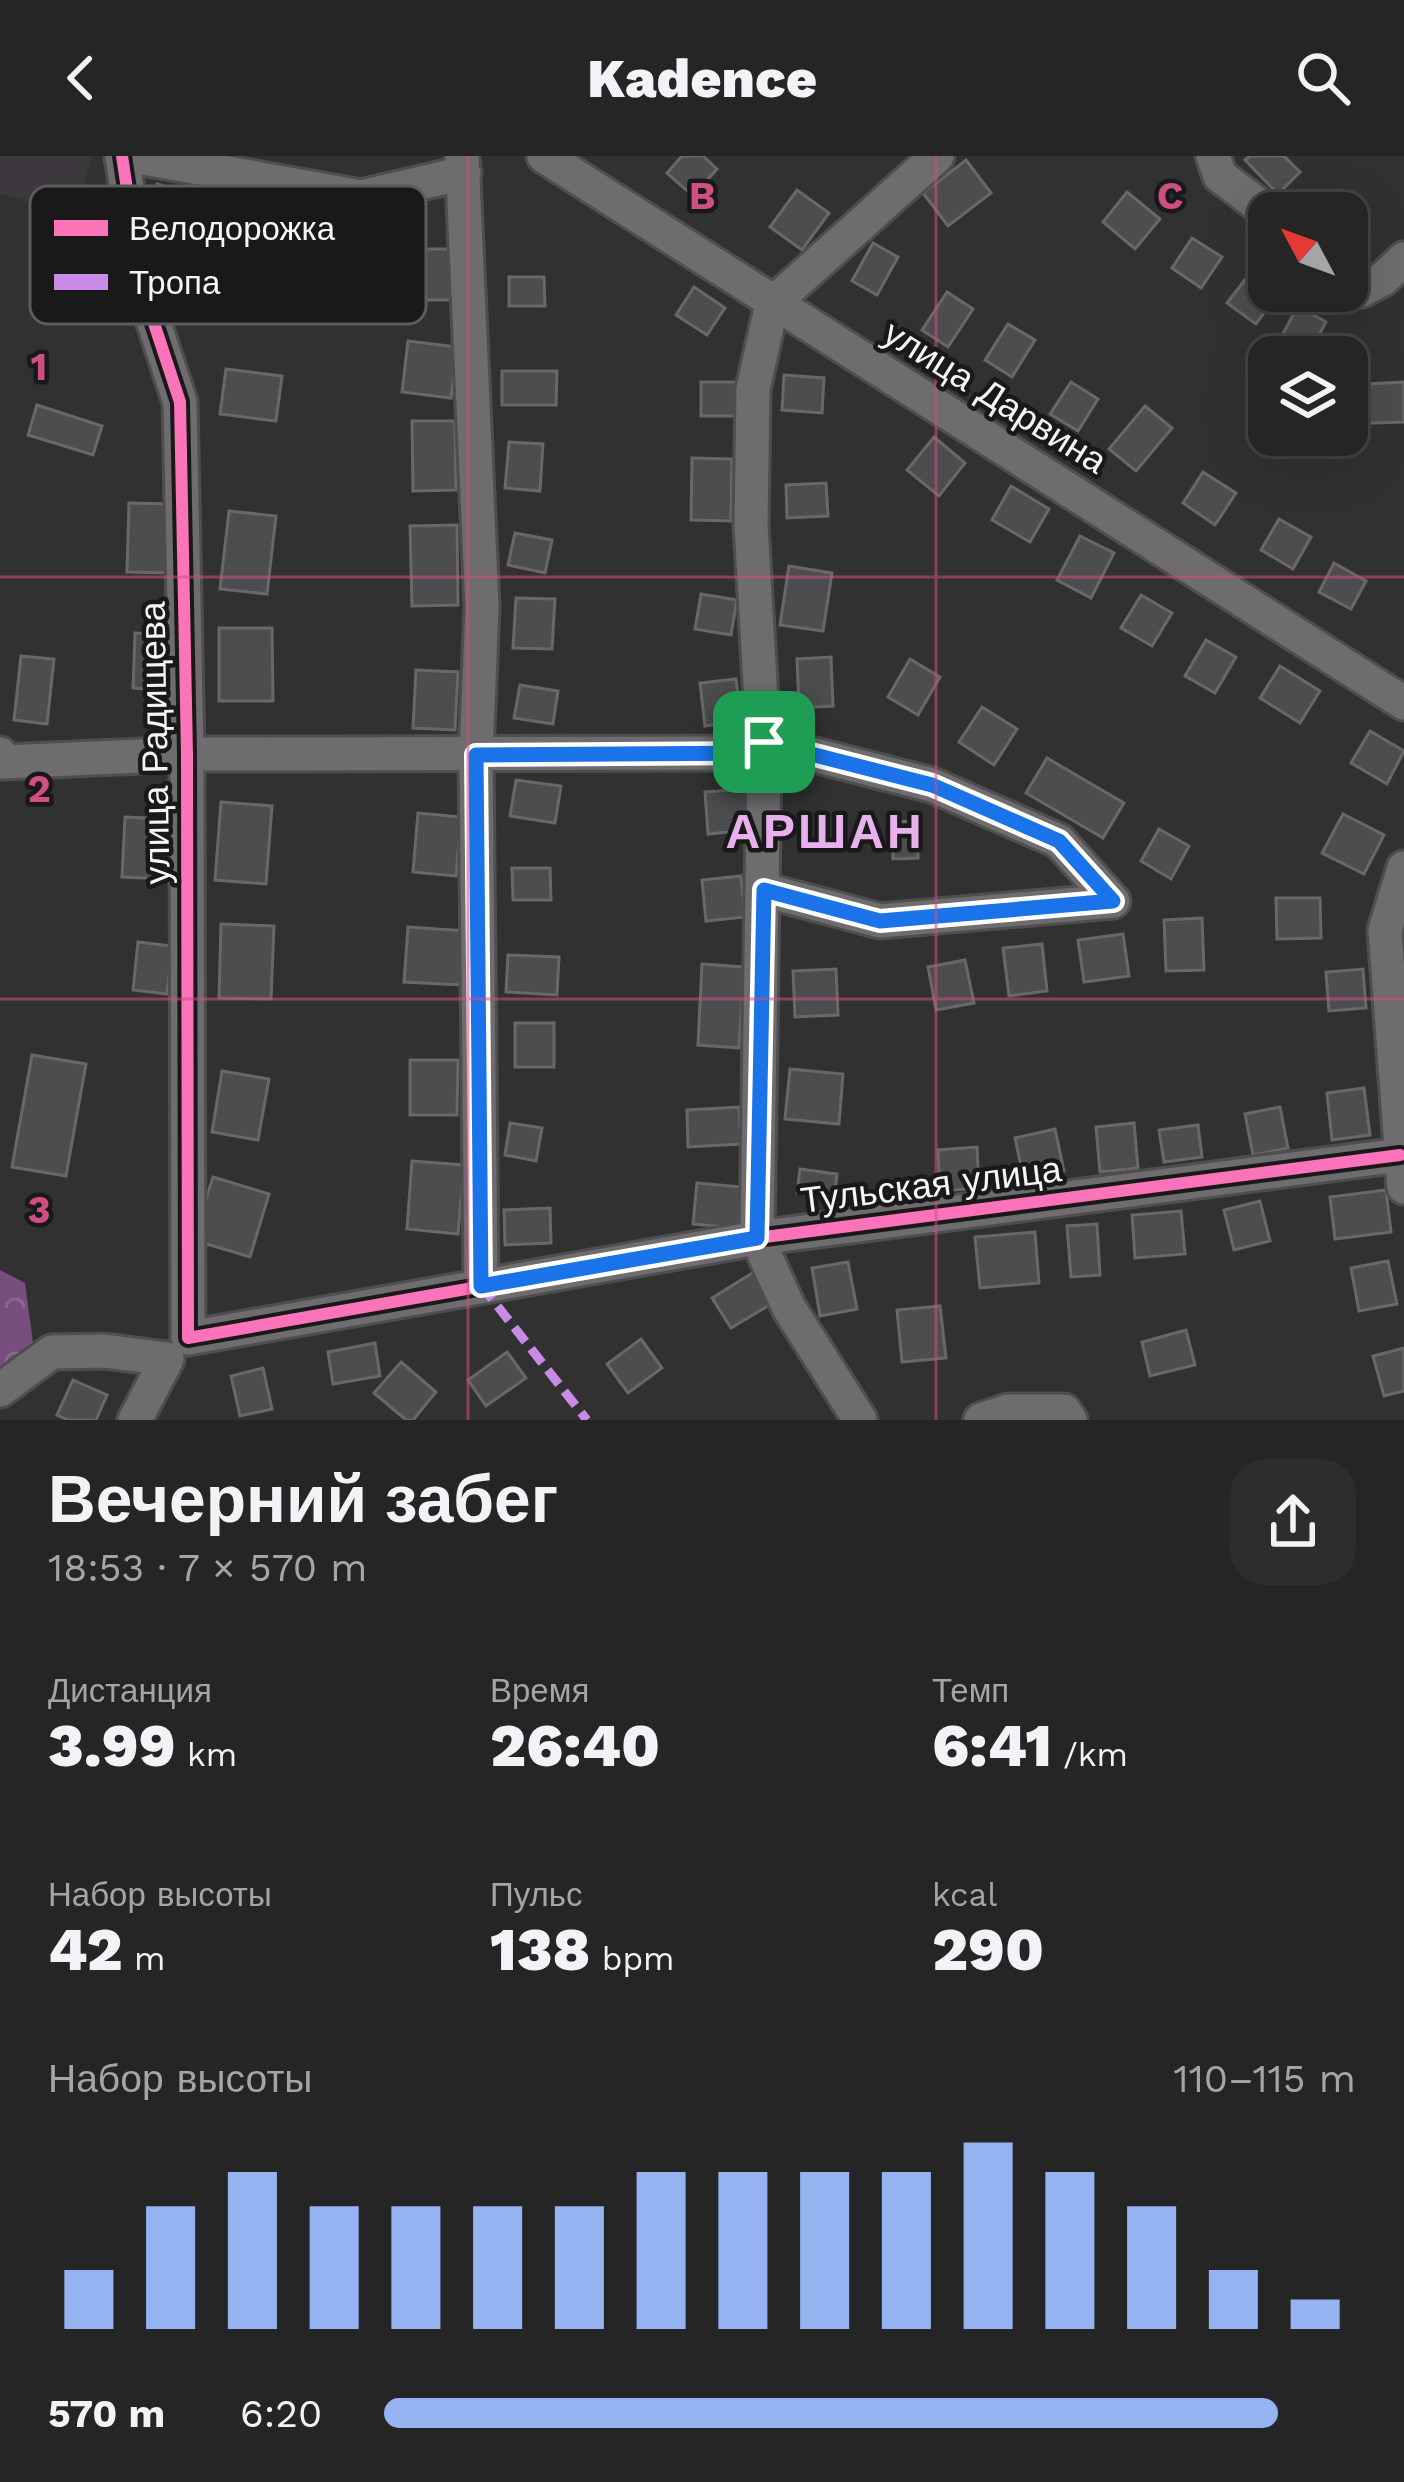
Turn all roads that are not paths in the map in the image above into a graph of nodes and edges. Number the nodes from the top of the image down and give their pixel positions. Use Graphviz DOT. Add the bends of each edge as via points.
graph roads {
  1 [pos="122,156"];
  2 [pos="134,156"];
  3 [pos="544,156"];
  4 [pos="938,156"];
  5 [pos="1213,156"];
  6 [pos="463,164"];
  7 [pos="127,186"];
  8 [pos="301,186"];
  9 [pos="396,186"];
  10 [pos="1248,197"];
  11 [pos="1404,260"];
  12 [pos="1368,287"];
  13 [pos="772,304"];
  14 [pos="154,324"];
  15 [pos="1404,703"];
  16 [pos="764,747"];
  17 [pos="0,754"];
  18 [pos="187,754"];
  19 [pos="476,755"];
  20 [pos="1404,868"];
  21 [pos="764,890"];
  22 [pos="1402,1171"];
  23 [pos="757,1238"];
  24 [pos="481,1286"];
  25 [pos="177,1348"];
  26 [pos="0,1390"];
  27 [pos="135,1420"];
  28 [pos="860,1420"];
  29 [pos="981,1420"];
  30 [pos="1070,1420"];
  1 -- 7 [label="street, улица Радищева"];
  2 -- 8 [label="street"];
  3 -- 13 [label="street, улица Дарвина"];
  4 -- 13 [label="street"];
  5 -- 10 [label="street" via="1220,176"];
  6 -- 9 [label="street"];
  6 -- 19 [label="street" via="482,607"];
  11 -- 12 [label="street"];
  13 -- 15 [label="street, улица Дарвина"];
  13 -- 16 [label="street" via="752,434"];
  14 -- 18 [label="street, улица Радищева" via="180,402"];
  16 -- 19 [label="street"];
  16 -- 21 [label="street"];
  16 -- 21 [label="street" via="932,785 1059,841 1113,901 880,921"];
  17 -- 18 [label="street" via="3,761"];
  18 -- 19 [label="street"];
  18 -- 25 [label="street, улица Радищева"];
  19 -- 24 [label="street"];
  20 -- 22 [label="street" via="1385,930"];
  21 -- 23 [label="street"];
  22 -- 23 [label="street, Тульская улица"];
  23 -- 24 [label="street, Тульская улица"];
  23 -- 28 [label="street" via="789,1308"];
  24 -- 25 [label="street, Тульская улица"];
  25 -- 26 [label="street" via="52,1352"];
  25 -- 27 [label="street"];
  29 -- 30 [label="street" via="1008,1411 1064,1411"];
}
